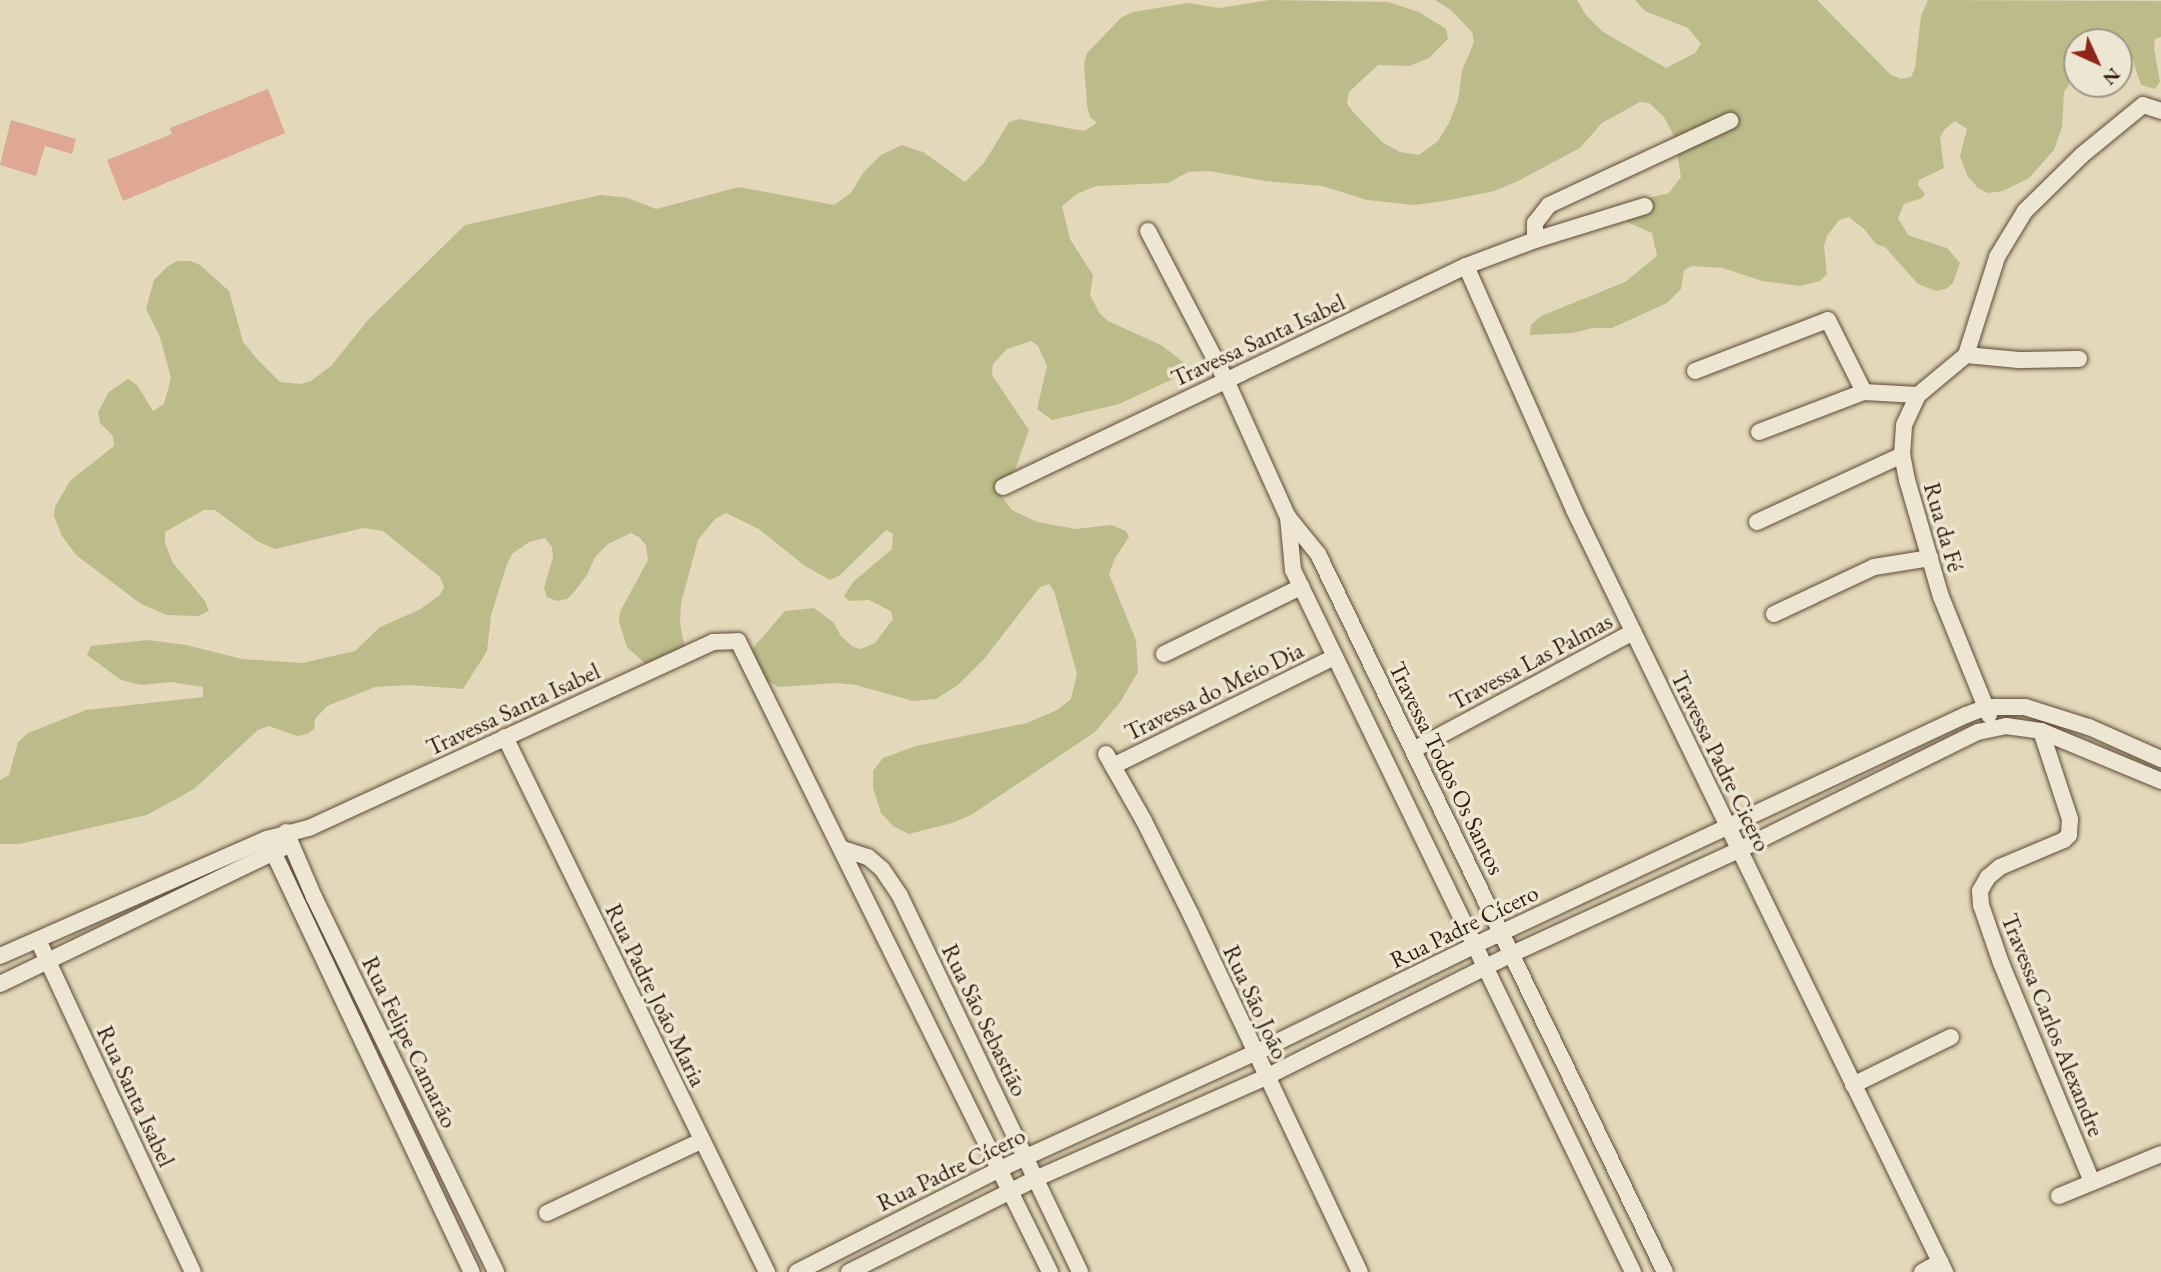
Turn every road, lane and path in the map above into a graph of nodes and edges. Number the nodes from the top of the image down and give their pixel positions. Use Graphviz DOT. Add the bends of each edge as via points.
graph roads {
  1 [pos="2161,111"];
  2 [pos="1730,121"];
  3 [pos="1645,206"];
  4 [pos="1148,231"];
  5 [pos="1535,240"];
  6 [pos="1466,266"];
  7 [pos="1966,355"];
  8 [pos="2080,359"];
  9 [pos="1695,371"];
  10 [pos="1226,380"];
  11 [pos="1864,392"];
  12 [pos="1918,395"];
  13 [pos="1759,432"];
  14 [pos="1902,455"];
  15 [pos="1003,487"];
  16 [pos="1288,517"];
  17 [pos="1757,522"];
  18 [pos="1930,558"];
  19 [pos="1301,587"];
  20 [pos="1774,614"];
  21 [pos="1352,624"];
  22 [pos="1633,632"];
  23 [pos="1325,636"];
  24 [pos="1164,654"];
  25 [pos="1335,657"];
  26 [pos="1987,707"];
  27 [pos="1991,727"];
  28 [pos="2041,731"];
  29 [pos="505,737"];
  30 [pos="1413,750"];
  31 [pos="2161,759"];
  32 [pos="1110,760"];
  33 [pos="2161,781"];
  34 [pos="1728,828"];
  35 [pos="288,838"];
  36 [pos="270,845"];
  37 [pos="843,849"];
  38 [pos="1739,850"];
  39 [pos="1502,933"];
  40 [pos="38,940"];
  41 [pos="1475,945"];
  42 [pos="1512,954"];
  43 [pos="0,956"];
  44 [pos="48,963"];
  45 [pos="1486,968"];
  46 [pos="0,984"];
  47 [pos="1951,1037"];
  48 [pos="1255,1053"];
  49 [pos="1266,1077"];
  50 [pos="1853,1085"];
  51 [pos="701,1141"];
  52 [pos="2161,1154"];
  53 [pos="1025,1157"];
  54 [pos="1000,1169"];
  55 [pos="1035,1179"];
  56 [pos="2092,1182"];
  57 [pos="1011,1191"];
  58 [pos="2059,1196"];
  59 [pos="547,1213"];
  60 [pos="1654,1249"];
  61 [pos="1631,1267"];
  62 [pos="1942,1267"];
  63 [pos="193,1272"];
  64 [pos="472,1272"];
  65 [pos="496,1272"];
  66 [pos="767,1272"];
  67 [pos="797,1272"];
  68 [pos="849,1272"];
  69 [pos="1050,1272"];
  70 [pos="1080,1272"];
  71 [pos="1360,1272"];
  72 [pos="1665,1272"];
  73 [pos="1923,1272"];
  1 -- 7 [label="street" via="2143,105 2054,180 2010,232 1997,257"];
  2 -- 5 [label="street" via="1549,205 1535,223"];
  3 -- 5 [label="street, Travessa Santa Isabel"];
  4 -- 10 [label="street, Travessa Todos Os Santos"];
  5 -- 6 [label="street, Travessa Santa Isabel"];
  6 -- 10 [label="street, Travessa Santa Isabel"];
  6 -- 22 [label="street, Travessa Padre Cicero"];
  7 -- 8 [label="street"];
  7 -- 12 [label="street, Rua da Fé"];
  9 -- 11 [label="street" via="1826,320 1833,324"];
  10 -- 15 [label="street, Travessa Santa Isabel"];
  10 -- 16 [label="street, Travessa Todos Os Santos"];
  11 -- 12 [label="street"];
  11 -- 13 [label="street"];
  12 -- 14 [label="street, Rua da Fé" via="1904,425"];
  14 -- 17 [label="street"];
  14 -- 18 [label="street, Rua da Fé"];
  16 -- 19 [label="street, Travessa Todos Os Santos" via="1293,570"];
  16 -- 21 [label="street, Travessa Todos Os Santos" via="1318,554"];
  18 -- 20 [label="street" via="1874,567"];
  18 -- 26 [label="street, Rua da Fé" via="1962,653"];
  19 -- 23 [label="street, Travessa Todos Os Santos"];
  19 -- 24 [label="street"];
  21 -- 23 [label="street"];
  21 -- 30 [label="street, Travessa Todos Os Santos"];
  22 -- 30 [label="street, Travessa Las Palmas"];
  22 -- 34 [label="street, Travessa Padre Cicero"];
  23 -- 25 [label="street, Travessa Todos Os Santos"];
  25 -- 32 [label="street, Travessa do Meio Dia"];
  25 -- 41 [label="street, Travessa Todos Os Santos"];
  26 -- 27 [label="street, Rua da Fé"];
  26 -- 31 [label="street, Rua Padre Cícero" via="2045,712"];
  26 -- 34 [label="street, Rua Padre Cícero"];
  27 -- 28 [label="street, Rua Padre Cícero"];
  27 -- 38 [label="street, Rua Padre Cícero"];
  28 -- 33 [label="street, Rua Padre Cícero"];
  28 -- 56 [label="street, Travessa Carlos Alexandre" via="2070,819 2069,835 2000,867 1980,891 1981,905"];
  29 -- 35 [label="street, Travessa Santa Isabel"];
  29 -- 37 [label="street, Travessa Santa Isabel" via="713,642 738,641"];
  29 -- 51 [label="street, Rua Padre João Maria"];
  30 -- 39 [label="street, Travessa Todos Os Santos"];
  32 -- 48 [label="street, Rua São João" via="1191,915"];
  34 -- 38 [label="street, Travessa Padre Cicero"];
  34 -- 39 [label="street, Rua Padre Cícero"];
  35 -- 36 [label="street, Travessa Santa Isabel"];
  35 -- 65 [label="street, Rua Felipe Camarão"];
  36 -- 40 [label="street, Travessa Santa Isabel"];
  36 -- 44 [label="street, Travessa Santa Isabel"];
  36 -- 64 [label="street, Rua Felipe Camarão"];
  37 -- 53 [label="street, Rua São Sebastião" via="882,869 900,896"];
  37 -- 54 [label="street"];
  38 -- 42 [label="street, Rua Padre Cícero"];
  38 -- 50 [label="street, Travessa Padre Cicero"];
  39 -- 41 [label="street, Rua Padre Cícero"];
  39 -- 42 [label="street, Travessa Todos Os Santos"];
  40 -- 43 [label="street, Travessa Santa Isabel"];
  40 -- 44 [label="street, Rua Santa Isabel"];
  41 -- 45 [label="street, Travessa Todos Os Santos"];
  41 -- 48 [label="street, Rua Padre Cícero"];
  42 -- 45 [label="street, Rua Padre Cícero"];
  42 -- 60 [label="street, Travessa Todos Os Santos"];
  44 -- 46 [label="street, Travessa Santa Isabel"];
  44 -- 63 [label="street, Rua Santa Isabel"];
  45 -- 49 [label="street, Rua Padre Cícero"];
  45 -- 61 [label="street, Travessa Todos Os Santos"];
  47 -- 50 [label="street"];
  48 -- 49 [label="street, Rua São João"];
  48 -- 53 [label="street, Rua Padre Cícero"];
  49 -- 55 [label="street, Rua Padre Cícero"];
  49 -- 71 [label="street, Rua São João"];
  50 -- 62 [label="street, Travessa Padre Cicero"];
  51 -- 59 [label="street"];
  51 -- 66 [label="street, Rua Padre João Maria"];
  52 -- 56 [label="street"];
  53 -- 54 [label="street, Rua Padre Cícero"];
  53 -- 55 [label="street, Rua São Sebastião"];
  54 -- 57 [label="street"];
  54 -- 67 [label="street, Rua Padre Cícero"];
  55 -- 57 [label="street, Rua Padre Cícero"];
  55 -- 70 [label="street, Rua São Sebastião"];
  56 -- 58 [label="street"];
  57 -- 68 [label="street, Rua Padre Cícero"];
  57 -- 69 [label="street"];
  60 -- 61 [label="street"];
  60 -- 72 [label="street, Travessa Todos Os Santos"];
  62 -- 73 [label="street"];
}
